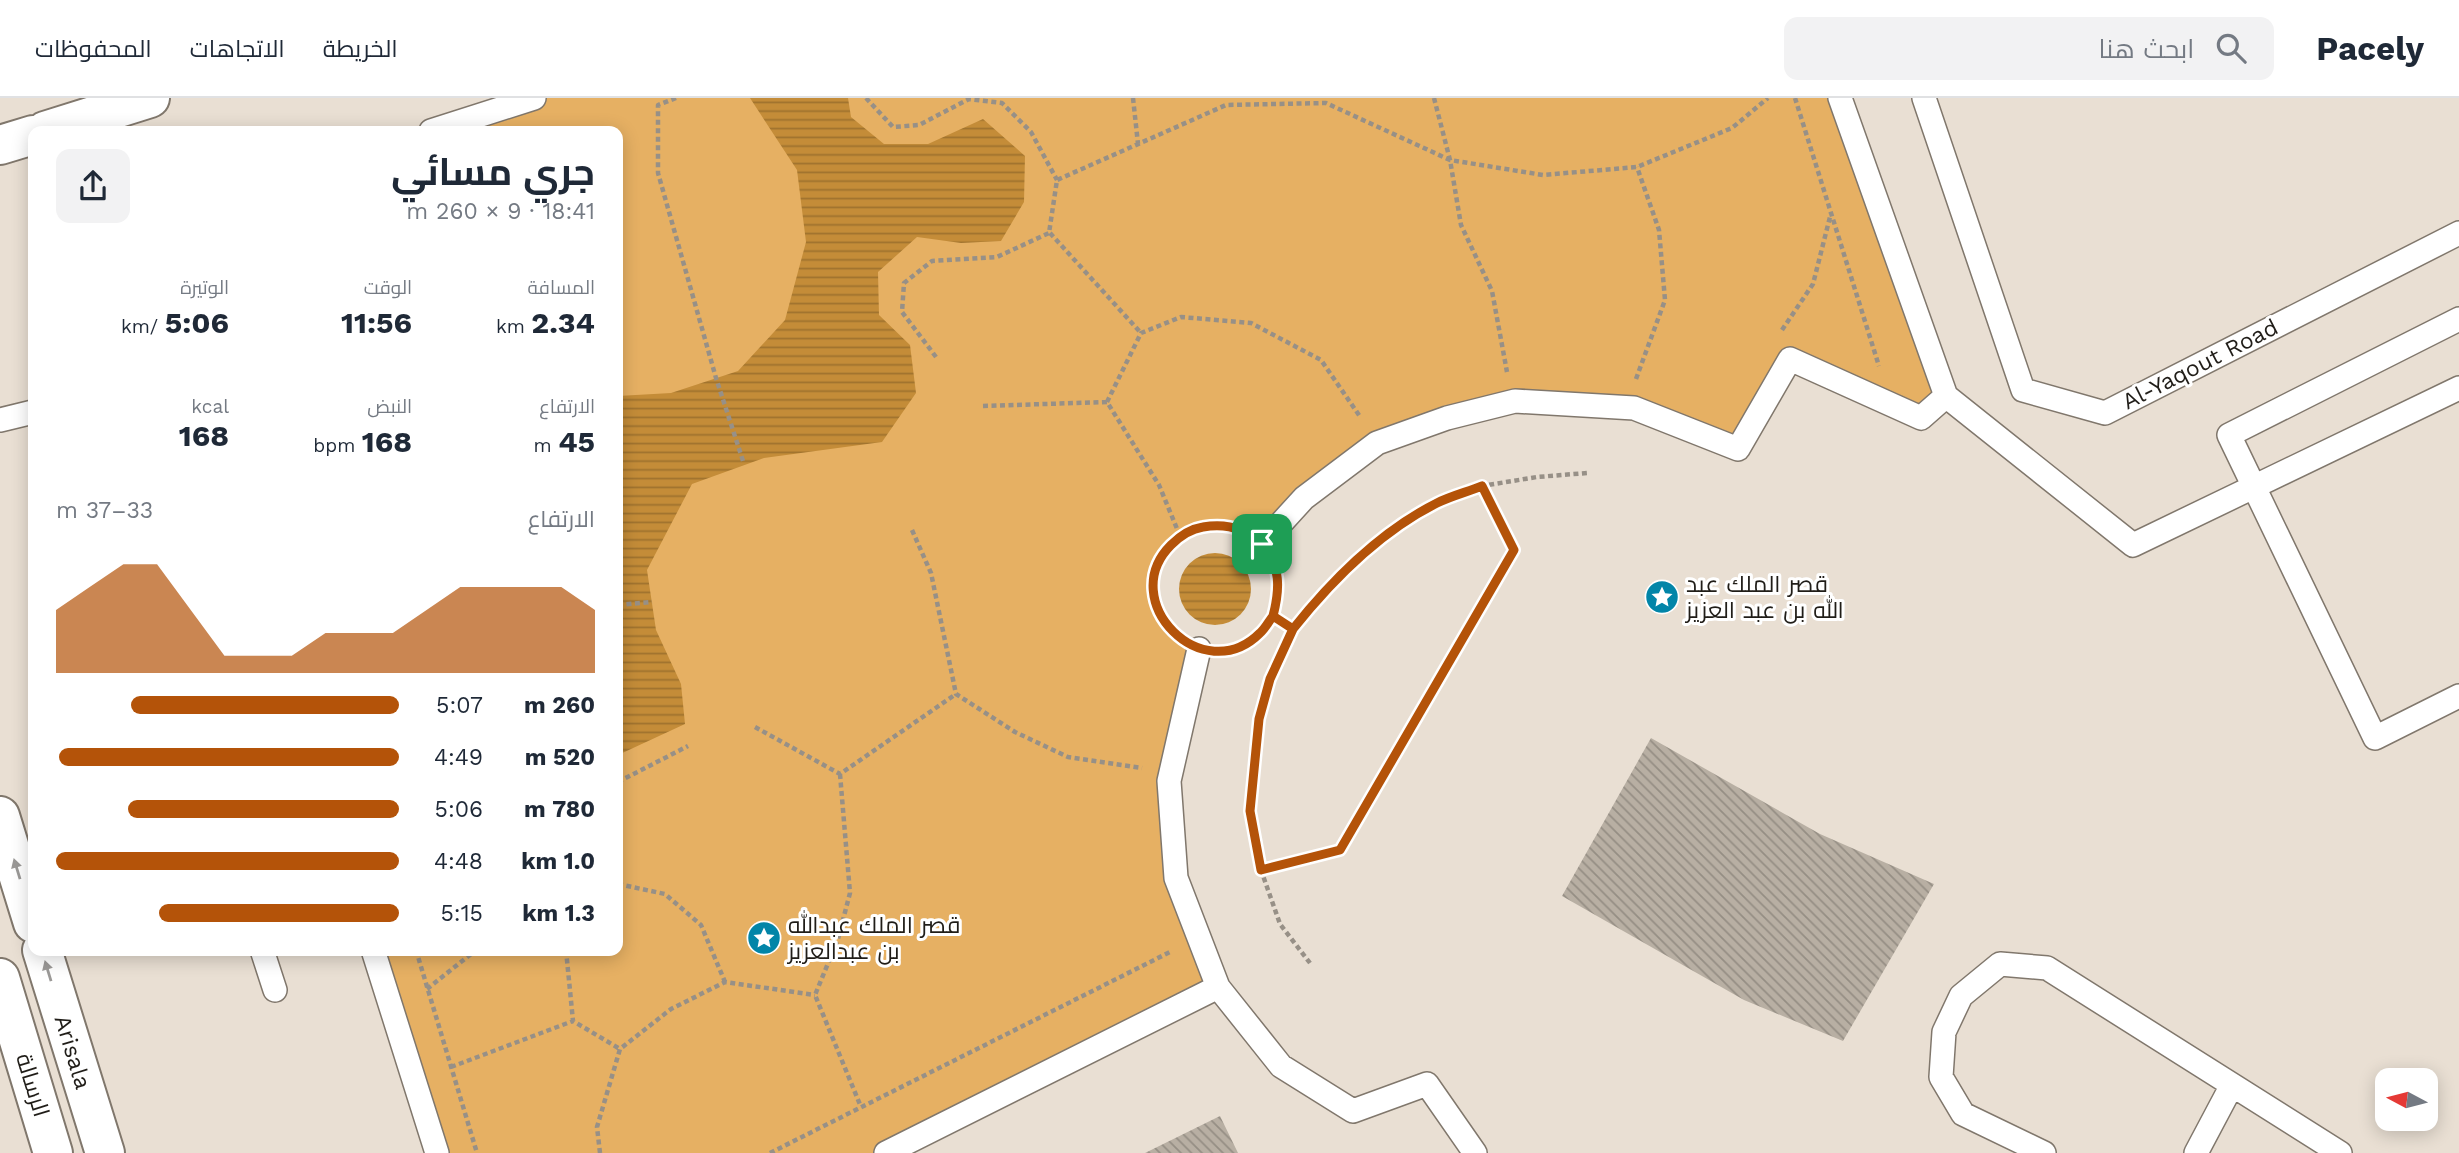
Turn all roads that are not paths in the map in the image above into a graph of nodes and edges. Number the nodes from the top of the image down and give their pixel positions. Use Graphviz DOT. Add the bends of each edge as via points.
graph roads {
  1 [pos="150,98"];
  2 [pos="534,98"];
  3 [pos="1840,98"];
  4 [pos="1924,98"];
  5 [pos="85,108"];
  6 [pos="54,126"];
  7 [pos="447,126"];
  8 [pos="28,137"];
  9 [pos="0,145"];
  10 [pos="2459,233"];
  11 [pos="2459,318"];
  12 [pos="2459,388"];
  13 [pos="1946,396"];
  14 [pos="28,413"];
  15 [pos="0,420"];
  16 [pos="2254,487"];
  17 [pos="1262,544"];
  18 [pos="1189,644"];
  19 [pos="2459,696"];
  20 [pos="0,816"];
  21 [pos="28,907"];
  22 [pos="44,956"];
  23 [pos="264,956"];
  24 [pos="375,956"];
  25 [pos="0,978"];
  26 [pos="1218,987"];
  27 [pos="275,990"];
  28 [pos="10,1045"];
  29 [pos="2232,1085"];
  30 [pos="53,1153"];
  31 [pos="105,1153"];
  32 [pos="437,1153"];
  33 [pos="886,1153"];
  34 [pos="1475,1153"];
  35 [pos="2044,1153"];
  36 [pos="2196,1153"];
  37 [pos="2340,1153"];
  1 -- 5 [label="street"];
  2 -- 7 [label="lane"];
  3 -- 13 [label="lane"];
  4 -- 10 [label="lane, Al-Yaqout Road" via="2023,390 2105,413"];
  5 -- 6 [label="street"];
  8 -- 9 [label="street"];
  11 -- 16 [label="lane" via="2229,435"];
  12 -- 16 [label="lane"];
  13 -- 16 [label="lane" via="2133,545"];
  13 -- 17 [label="lane" via="1921,418 1790,359 1738,449 1634,408 1515,401 1447,418 1377,443 1304,498"];
  14 -- 15 [label="lane"];
  16 -- 19 [label="lane" via="2375,738"];
  18 -- 26 [label="lane" via="1170,781 1176,878"];
  21 -- 20 [label="street, one-way"];
  31 -- 22 [label="street, Arisala, one-way"];
  23 -- 27 [label="lane"];
  24 -- 32 [label="lane"];
  25 -- 28 [label="street, الرسالة"];
  26 -- 33 [label="lane"];
  26 -- 34 [label="lane" via="1281,1066 1353,1111 1427,1084"];
  28 -- 30 [label="street, الرسالة"];
  29 -- 35 [label="lane" via="2047,968 2000,964 1961,996 1944,1032 1941,1077 1963,1114"];
  29 -- 36 [label="lane"];
  29 -- 37 [label="lane"];
}
